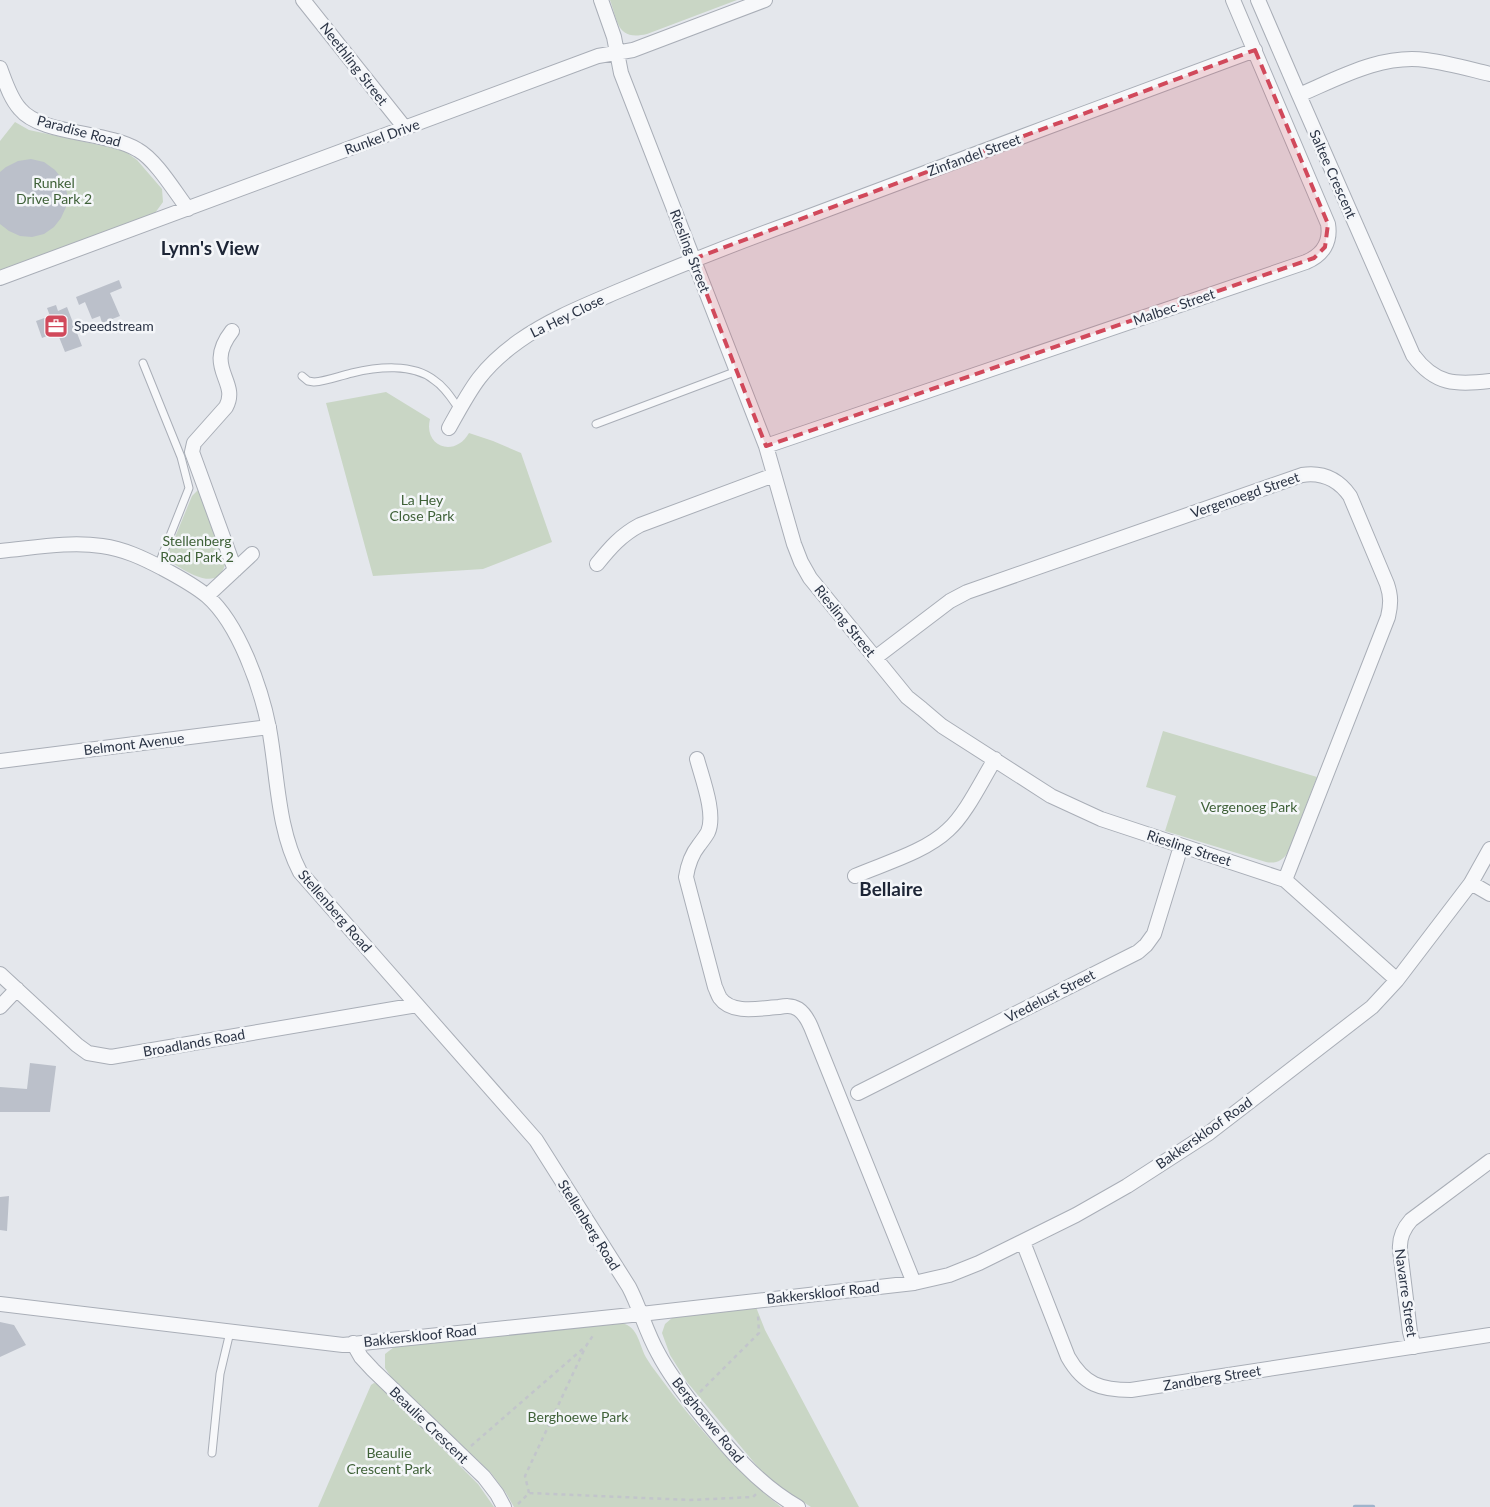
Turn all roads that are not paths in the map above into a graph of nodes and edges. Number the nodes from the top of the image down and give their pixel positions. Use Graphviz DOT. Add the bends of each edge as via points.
graph roads {
  1 [pos="303,0"];
  2 [pos="602,0"];
  3 [pos="765,0"];
  4 [pos="1233,0"];
  5 [pos="1258,0"];
  6 [pos="1255,50"];
  7 [pos="617,53"];
  8 [pos="0,68"];
  9 [pos="1490,74"];
  10 [pos="1299,95"];
  11 [pos="405,128"];
  12 [pos="188,208"];
  13 [pos="693,259"];
  14 [pos="0,278"];
  15 [pos="232,331"];
  16 [pos="143,364"];
  17 [pos="737,371"];
  18 [pos="302,376"];
  19 [pos="1490,381"];
  20 [pos="459,410"];
  21 [pos="596,424"];
  22 [pos="449,428"];
  23 [pos="766,446"];
  24 [pos="774,475"];
  25 [pos="0,552"];
  26 [pos="252,554"];
  27 [pos="597,564"];
  28 [pos="158,566"];
  29 [pos="235,570"];
  30 [pos="207,596"];
  31 [pos="875,658"];
  32 [pos="269,727"];
  33 [pos="698,759"];
  34 [pos="995,759"];
  35 [pos="0,761"];
  36 [pos="1181,846"];
  37 [pos="1490,849"];
  38 [pos="855,876"];
  39 [pos="1285,880"];
  40 [pos="1471,884"];
  41 [pos="1490,894"];
  42 [pos="0,974"];
  43 [pos="1397,980"];
  44 [pos="17,989"];
  45 [pos="417,1004"];
  46 [pos="0,1007"];
  47 [pos="858,1093"];
  48 [pos="1490,1161"];
  49 [pos="1023,1242"];
  50 [pos="914,1283"];
  51 [pos="0,1304"];
  52 [pos="641,1314"];
  53 [pos="230,1332"];
  54 [pos="1490,1335"];
  55 [pos="353,1343"];
  56 [pos="1414,1347"];
  57 [pos="212,1454"];
  58 [pos="504,1507"];
  59 [pos="798,1507"];
  1 -- 11 [label="street, Neethling Street"];
  2 -- 7 [label="street, Riesling Street"];
  3 -- 7 [label="street, Runkel Drive" via="633,50"];
  4 -- 6 [label="street, Malbec Street"];
  5 -- 10 [label="street, Saltee Crescent"];
  6 -- 13 [label="street, Zinfandel Street"];
  6 -- 23 [label="street, Malbec Street" via="1328,224 1328,240 1320,254 1306,262"];
  7 -- 11 [label="street, Runkel Drive" via="598,56"];
  7 -- 13 [label="street, Riesling Street" via="621,73"];
  8 -- 12 [label="street, Paradise Road" via="13,98 26,116 46,125 123,142 140,150"];
  9 -- 10 [label="street" via="1426,60 1390,61 1362,68"];
  10 -- 19 [label="street, Saltee Crescent" via="1413,355 1426,370 1444,381 1465,384"];
  11 -- 12 [label="street, Runkel Drive"];
  12 -- 14 [label="street, Runkel Drive"];
  13 -- 17 [label="street, Riesling Street"];
  13 -- 20 [label="street, La Hey Close" via="580,308 520,340 480,374"];
  15 -- 29 [label="street" via="220,352 223,376 231,396 226,407 194,443 192,452"];
  16 -- 28 [label="lane" via="181,457 189,488"];
  17 -- 21 [label="lane"];
  17 -- 23 [label="street, Riesling Street"];
  18 -- 20 [label="lane" via="314,382 364,370 412,370 434,379"];
  20 -- 22 [label="street, La Hey Close"];
  23 -- 24 [label="street, Riesling Street"];
  24 -- 27 [label="street" via="626,532"];
  24 -- 31 [label="street, Riesling Street" via="801,562 810,578"];
  25 -- 28 [label="street, Stellenberg Road" via="69,545 100,546 120,549"];
  26 -- 29 [label="street"];
  28 -- 30 [label="street, Stellenberg Road"];
  29 -- 30 [label="street"];
  30 -- 32 [label="street, Stellenberg Road" via="228,620 239,640 251,666"];
  31 -- 34 [label="street, Riesling Street" via="907,696 942,726"];
  31 -- 39 [label="street, Vergenoegd Street" via="950,601 967,592 1302,475 1318,474 1334,479 1350,496 1387,584 1391,605"];
  32 -- 35 [label="street, Belmont Avenue"];
  32 -- 45 [label="street, Stellenberg Road" via="284,832 292,858 300,872"];
  33 -- 50 [label="street" via="711,822 688,864 686,877 715,987 720,998 734,1008 789,1006 805,1015"];
  34 -- 36 [label="street, Riesling Street" via="1075,808"];
  34 -- 38 [label="street" via="949,829 927,844"];
  36 -- 39 [label="street, Riesling Street"];
  36 -- 47 [label="street, Vredelust Street" via="1154,934 1138,952"];
  37 -- 40 [label="street, Bakkerskloof Road"];
  39 -- 43 [label="street, Riesling Street"];
  40 -- 41 [label="street"];
  40 -- 43 [label="street, Bakkerskloof Road"];
  42 -- 44 [label="street, Broadlands Road"];
  43 -- 49 [label="street, Bakkerskloof Road" via="1372,1007 1209,1132 1127,1186"];
  44 -- 45 [label="street, Broadlands Road" via="88,1053 111,1057"];
  44 -- 46 [label="street"];
  45 -- 52 [label="street, Stellenberg Road" via="536,1140 629,1287"];
  48 -- 56 [label="street, Navarre Street" via="1411,1220 1403,1230 1399,1243"];
  49 -- 50 [label="street, Bakkerskloof Road" via="950,1275"];
  49 -- 56 [label="street, Zandberg Street" via="1068,1357 1075,1370 1095,1386 1131,1390"];
  50 -- 52 [label="street, Bakkerskloof Road"];
  51 -- 53 [label="street, Bakkerskloof Road"];
  52 -- 55 [label="street, Bakkerskloof Road"];
  52 -- 59 [label="street, Berghoewe Road" via="667,1370 691,1402 737,1457 765,1484"];
  53 -- 55 [label="street, Bakkerskloof Road" via="343,1345"];
  53 -- 57 [label="lane" via="220,1374"];
  54 -- 56 [label="street, Zandberg Street"];
  55 -- 58 [label="street, Beaulie Crescent" via="373,1370 484,1477"];
}
